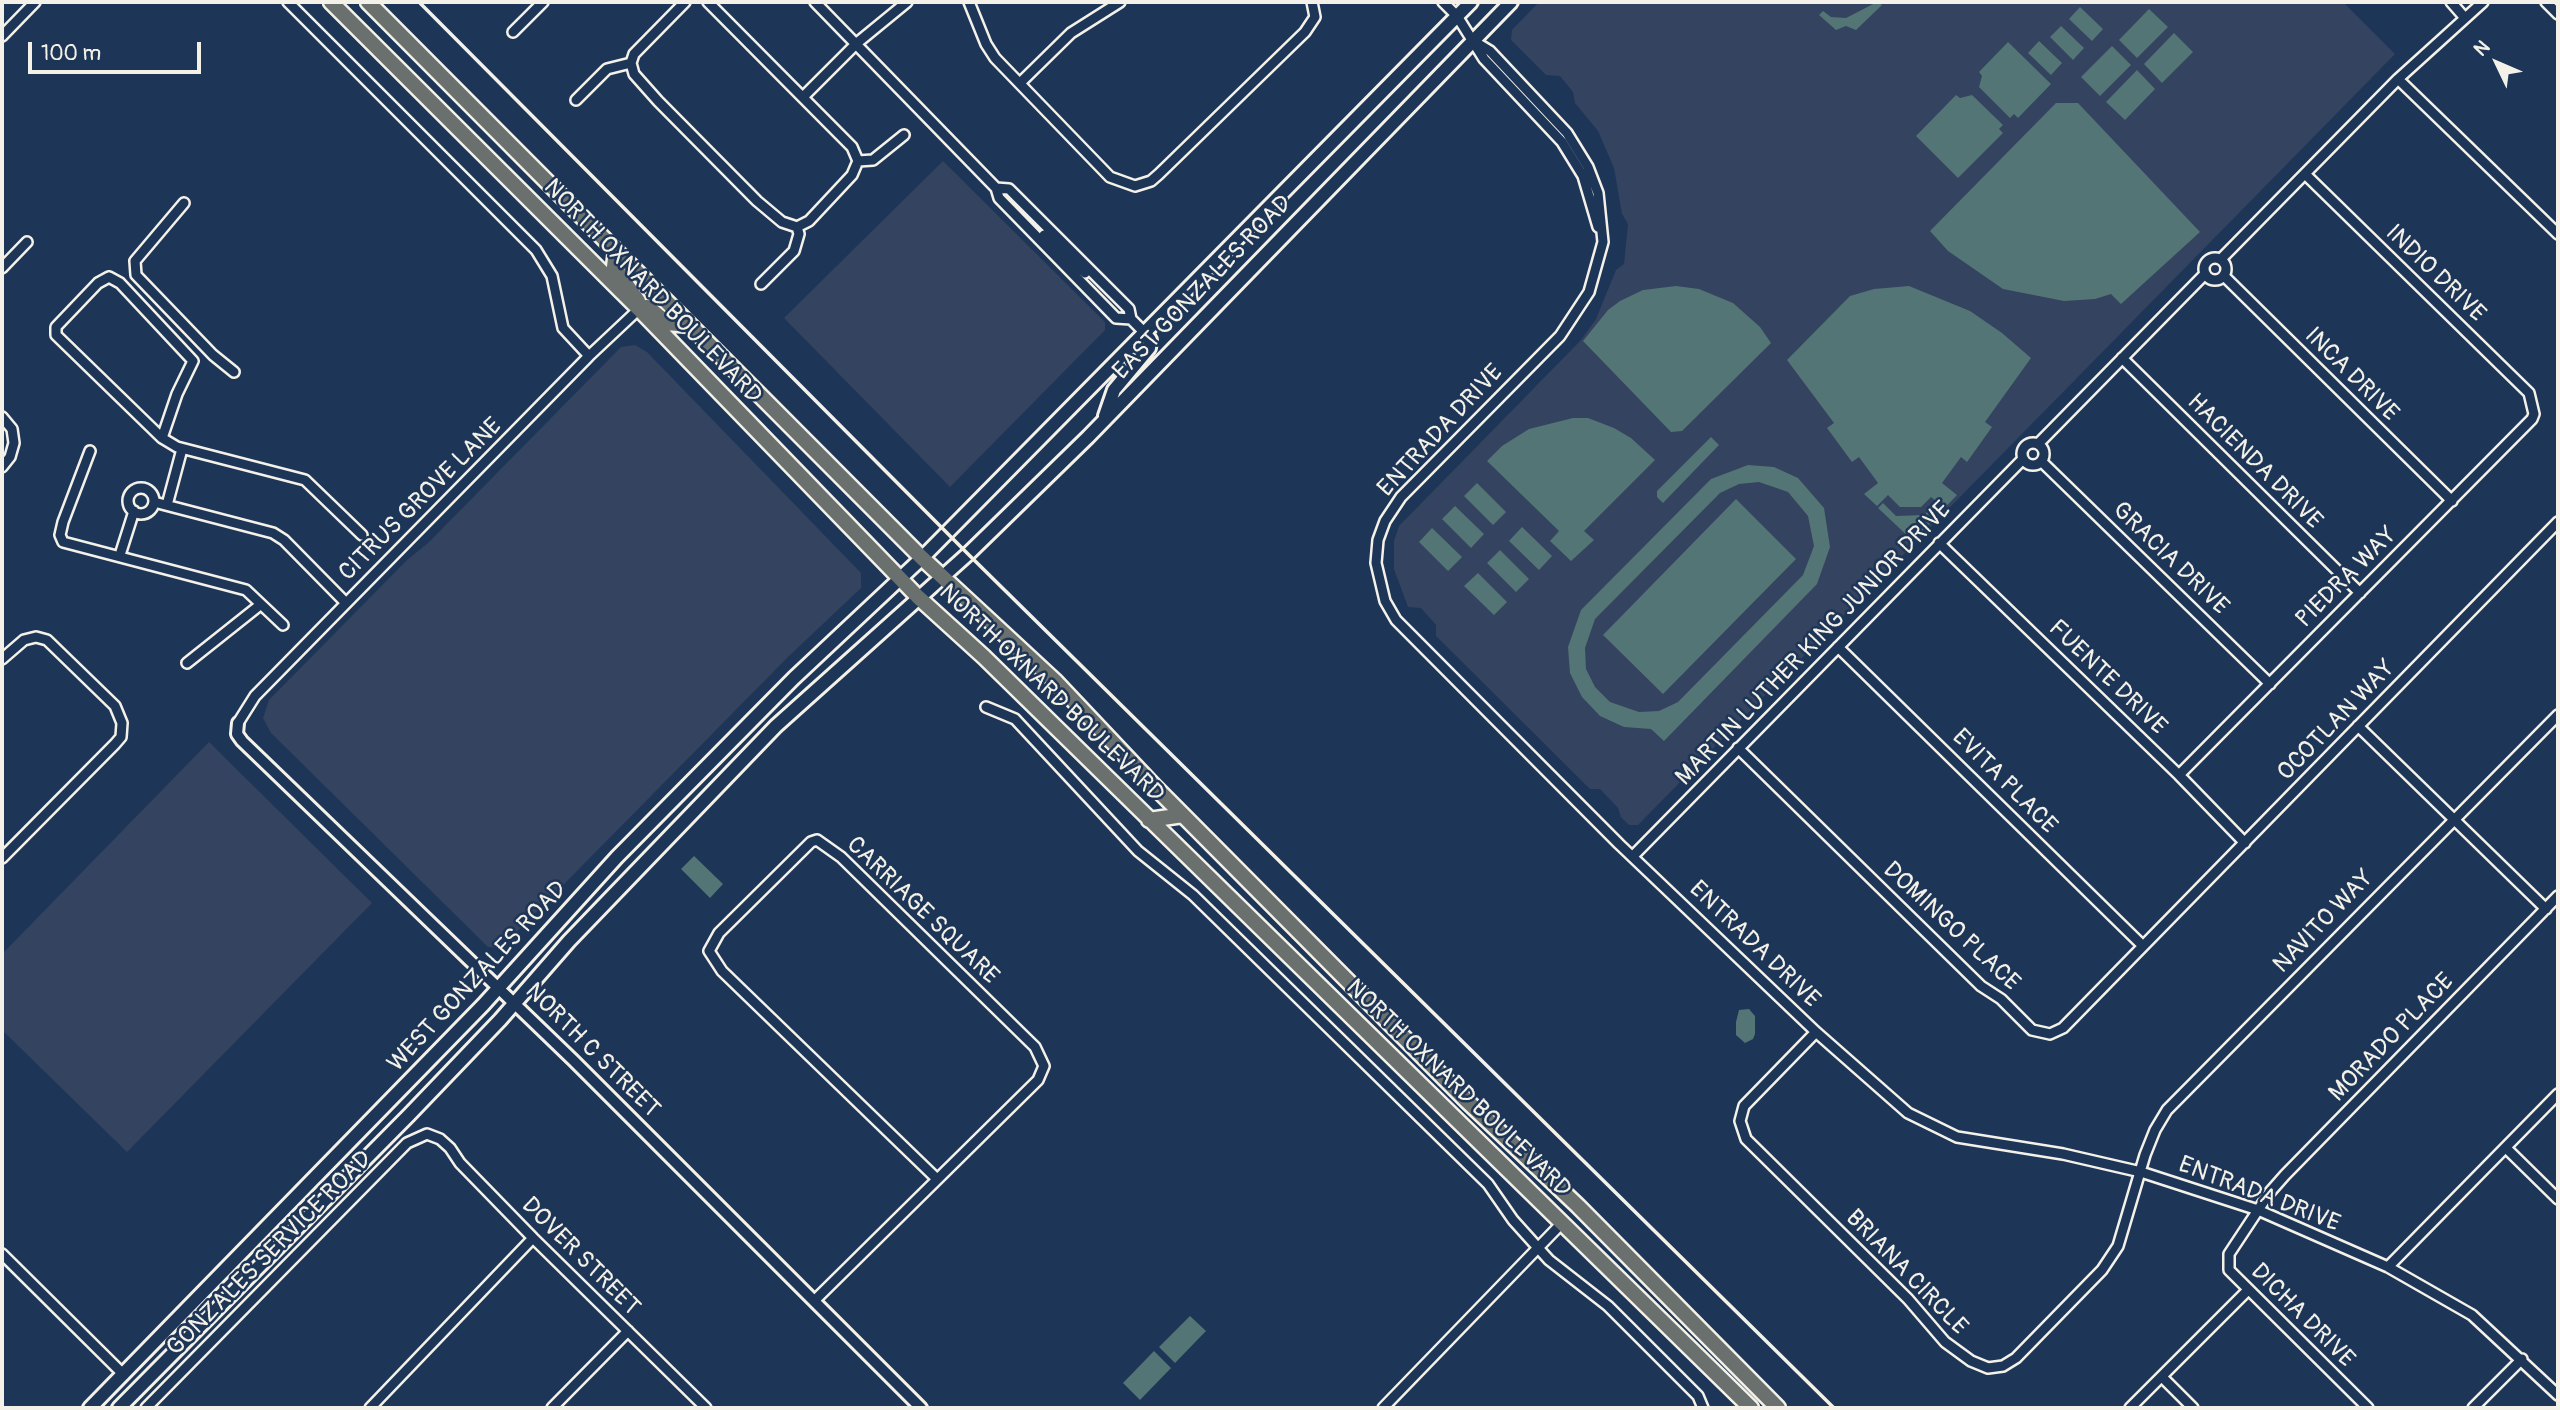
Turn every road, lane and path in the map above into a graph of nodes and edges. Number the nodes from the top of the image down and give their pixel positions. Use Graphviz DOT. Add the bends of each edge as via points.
graph roads {
  1 [pos="35,2"];
  2 [pos="288,2"];
  3 [pos="331,2"];
  4 [pos="368,2"];
  5 [pos="543,2"];
  6 [pos="685,2"];
  7 [pos="708,2"];
  8 [pos="815,2"];
  9 [pos="907,2"];
  10 [pos="969,2"];
  11 [pos="1120,2"];
  12 [pos="1312,2"];
  13 [pos="1443,2"];
  14 [pos="1471,2"];
  15 [pos="1511,2"];
  16 [pos="2451,2"];
  17 [pos="2483,2"];
  18 [pos="2546,2"];
  19 [pos="2558,14"];
  20 [pos="1457,16"];
  21 [pos="2465,18"];
  22 [pos="513,33"];
  23 [pos="2,36"];
  24 [pos="1472,40"];
  25 [pos="857,43"];
  26 [pos="631,63"];
  27 [pos="2398,79"];
  28 [pos="1020,83"];
  29 [pos="803,97"];
  30 [pos="576,100"];
  31 [pos="904,135"];
  32 [pos="858,161"];
  33 [pos="2305,174"];
  34 [pos="996,187"];
  35 [pos="184,202"];
  36 [pos="797,226"];
  37 [pos="1034,234"];
  38 [pos="2558,234"];
  39 [pos="27,242"];
  40 [pos="616,250"];
  41 [pos="2221,260"];
  42 [pos="2,268"];
  43 [pos="2205,274"];
  44 [pos="1096,276"];
  45 [pos="2224,276"];
  46 [pos="761,284"];
  47 [pos="639,309"];
  48 [pos="1131,319"];
  49 [pos="690,325"];
  50 [pos="1143,331"];
  51 [pos="589,356"];
  52 [pos="2122,358"];
  53 [pos="234,372"];
  54 [pos="2534,404"];
  55 [pos="2,417"];
  56 [pos="1104,420"];
  57 [pos="162,438"];
  58 [pos="2038,444"];
  59 [pos="182,449"];
  60 [pos="90,451"];
  61 [pos="2023,459"];
  62 [pos="2042,462"];
  63 [pos="2,467"];
  64 [pos="2452,500"];
  65 [pos="154,502"];
  66 [pos="167,505"];
  67 [pos="134,511"];
  68 [pos="2558,522"];
  69 [pos="362,535"];
  70 [pos="1939,543"];
  71 [pos="120,555"];
  72 [pos="922,558"];
  73 [pos="942,577"];
  74 [pos="900,579"];
  75 [pos="2360,593"];
  76 [pos="918,597"];
  77 [pos="346,603"];
  78 [pos="260,605"];
  79 [pos="283,625"];
  80 [pos="1838,647"];
  81 [pos="2,659"];
  82 [pos="187,663"];
  83 [pos="2270,684"];
  84 [pos="986,707"];
  85 [pos="2558,715"];
  86 [pos="238,723"];
  87 [pos="2358,726"];
  88 [pos="1738,748"];
  89 [pos="2179,775"];
  90 [pos="667,807"];
  91 [pos="1183,815"];
  92 [pos="2454,818"];
  93 [pos="1149,820"];
  94 [pos="684,822"];
  95 [pos="2245,843"];
  96 [pos="1633,856"];
  97 [pos="2,858"];
  98 [pos="2558,896"];
  99 [pos="2546,909"];
  100 [pos="2142,945"];
  101 [pos="498,988"];
  102 [pos="513,1004"];
  103 [pos="1816,1032"];
  104 [pos="2558,1094"];
  105 [pos="427,1134"];
  106 [pos="2506,1147"];
  107 [pos="1526,1157"];
  108 [pos="2141,1172"];
  109 [pos="937,1179"];
  110 [pos="2558,1199"];
  111 [pos="2258,1210"];
  112 [pos="1563,1222"];
  113 [pos="1604,1233"];
  114 [pos="533,1238"];
  115 [pos="1539,1248"];
  116 [pos="2,1254"];
  117 [pos="2388,1267"];
  118 [pos="2248,1290"];
  119 [pos="814,1301"];
  120 [pos="628,1331"];
  121 [pos="2522,1359"];
  122 [pos="124,1375"];
  123 [pos="2162,1377"];
  124 [pos="2558,1395"];
  125 [pos="90,1408"];
  126 [pos="119,1408"];
  127 [pos="146,1408"];
  128 [pos="370,1408"];
  129 [pos="552,1408"];
  130 [pos="706,1408"];
  131 [pos="921,1408"];
  132 [pos="1383,1408"];
  133 [pos="1703,1408"];
  134 [pos="1751,1408"];
  135 [pos="1778,1408"];
  136 [pos="2130,1408"];
  137 [pos="2193,1408"];
  138 [pos="2368,1408"];
  139 [pos="2473,1408"];
  1 -- 23 [label="street"];
  2 -- 51 [label="street" via="536,250 552,276 563,328"];
  3 -- 47 [label="main road, NORTH OXNARD BOULEVARD"];
  4 -- 40 [label="main road, NORTH OXNARD BOULEVARD"];
  5 -- 22 [label="street"];
  6 -- 26 [label="street" via="634,54"];
  7 -- 29 [label="street"];
  8 -- 25 [label="street"];
  9 -- 25 [label="street"];
  10 -- 28 [label="street" via="986,44"];
  11 -- 28 [label="street" via="1071,33"];
  12 -- 28 [label="street" via="1314,17 1301,36 1159,174 1135,186 1110,177"];
  13 -- 20 [label="street, ENTRADA DRIVE"];
  14 -- 20 [label="main road, EAST GONZALES ROAD"];
  15 -- 24 [label="main road, EAST GONZALES ROAD"];
  16 -- 21 [label="street"];
  17 -- 21 [label="street"];
  18 -- 19 [label="street"];
  20 -- 24 [label="street, ENTRADA DRIVE"];
  20 -- 50 [label="main road, EAST GONZALES ROAD"];
  21 -- 27 [label="street"];
  24 -- 56 [label="main road, EAST GONZALES ROAD"];
  24 -- 96 [label="street, ENTRADA DRIVE" via="1490,51 1567,133 1598,193 1603,242 1589,292 1576,313 1560,335 1401,497 1381,530 1376,563 1395,620"];
  25 -- 29 [label="street"];
  25 -- 34 [label="street"];
  26 -- 30 [label="street" via="607,69"];
  26 -- 36 [label="street" via="634,74 658,101 757,201 782,222"];
  27 -- 33 [label="street"];
  27 -- 38 [label="street"];
  29 -- 32 [label="street" via="852,147"];
  31 -- 32 [label="street" via="873,160"];
  32 -- 36 [label="street" via="852,175 809,221"];
  33 -- 41 [label="street"];
  33 -- 54 [label="street, INDIO DRIVE" via="2523,387"];
  34 -- 37 [label="street" via="999,198"];
  34 -- 44 [label="street" via="1009,189"];
  35 -- 53 [label="street" via="135,261 136,275"];
  36 -- 46 [label="street" via="794,251"];
  37 -- 44 [label="street" via="1043,235 1088,277"];
  37 -- 48 [label="street" via="1116,318"];
  39 -- 42 [label="street"];
  40 -- 47 [label="main road" via="614,267 634,292"];
  40 -- 49 [label="main road, NORTH OXNARD BOULEVARD"];
  41 -- 43 [label="street" via="2209,259"];
  41 -- 45 [label="street" via="2227,270"];
  43 -- 45 [label="street" via="2214,280"];
  43 -- 52 [label="street"];
  44 -- 48 [label="street" via="1129,309"];
  45 -- 64 [label="street, INCA DRIVE"];
  47 -- 49 [label="main road" via="648,307 667,323"];
  47 -- 51 [label="street, CITRUS GROVE LANE"];
  47 -- 74 [label="main road, NORTH OXNARD BOULEVARD"];
  48 -- 50 [label="street"];
  49 -- 72 [label="main road, NORTH OXNARD BOULEVARD"];
  50 -- 56 [label="main road" via="1150,340 1149,348 1114,390"];
  50 -- 72 [label="main road, EAST GONZALES ROAD"];
  51 -- 77 [label="street, CITRUS GROVE LANE"];
  52 -- 58 [label="street"];
  52 -- 75 [label="street, HACIENDA DRIVE"];
  54 -- 64 [label="street, PIEDRA WAY" via="2532,419"];
  55 -- 63 [label="street" via="12,429 13,450"];
  56 -- 73 [label="main road, EAST GONZALES ROAD"];
  57 -- 57 [label="street" via="193,361 120,283 104,279 56,327 56,335"];
  57 -- 59 [label="street"];
  58 -- 61 [label="street" via="2024,448"];
  58 -- 62 [label="street" via="2044,452"];
  59 -- 66 [label="street"];
  59 -- 69 [label="street" via="304,480"];
  60 -- 71 [label="street" via="60,538"];
  61 -- 62 [label="street" via="2032,466"];
  61 -- 70 [label="street, MARTIN LUTHER KING JUNIOR DRIVE"];
  62 -- 83 [label="street, GRACIA DRIVE"];
  64 -- 75 [label="street, PIEDRA WAY"];
  65 -- 66 [label="street"];
  65 -- 67 [label="street" via="146,512"];
  65 -- 67 [label="street" via="150,491 138,488 129,500"];
  66 -- 77 [label="street" via="273,533"];
  67 -- 71 [label="street"];
  68 -- 87 [label="street, OCOTLAN WAY"];
  70 -- 80 [label="street, MARTIN LUTHER KING JUNIOR DRIVE"];
  70 -- 89 [label="street, FUENTE DRIVE"];
  71 -- 78 [label="street" via="246,590"];
  72 -- 73 [label="main road, NORTH OXNARD BOULEVARD"];
  72 -- 74 [label="main road, EAST GONZALES ROAD"];
  73 -- 76 [label="main road, EAST GONZALES ROAD"];
  73 -- 91 [label="main road, NORTH OXNARD BOULEVARD" via="1056,682"];
  74 -- 76 [label="main road, NORTH OXNARD BOULEVARD"];
  74 -- 90 [label="main road, WEST GONZALES ROAD"];
  75 -- 83 [label="street, PIEDRA WAY"];
  76 -- 93 [label="main road, NORTH OXNARD BOULEVARD"];
  76 -- 94 [label="main road, WEST GONZALES ROAD" via="776,726"];
  77 -- 86 [label="street, CITRUS GROVE LANE" via="255,696"];
  78 -- 79 [label="street"];
  78 -- 82 [label="street"];
  80 -- 88 [label="street, MARTIN LUTHER KING JUNIOR DRIVE"];
  80 -- 100 [label="street, EVITA PLACE"];
  81 -- 97 [label="street" via="24,640 47,640 115,706 122,723 115,744"];
  83 -- 89 [label="street, PIEDRA WAY"];
  84 -- 115 [label="street" via="1015,719 1138,851 1193,895 1489,1184"];
  85 -- 92 [label="street, NAVITO WAY"];
  86 -- 101 [label="street, NORTH C STREET" via="242,741"];
  87 -- 92 [label="street"];
  87 -- 95 [label="street, OCOTLAN WAY"];
  88 -- 96 [label="street, MARTIN LUTHER KING JUNIOR DRIVE"];
  88 -- 100 [label="street, DOMINGO PLACE" via="1981,986 2032,1030 2050,1034 2063,1028"];
  89 -- 95 [label="street, FUENTE DRIVE"];
  90 -- 94 [label="main road"];
  90 -- 101 [label="main road, WEST GONZALES ROAD"];
  91 -- 93 [label="main road"];
  91 -- 107 [label="main road, NORTH OXNARD BOULEVARD"];
  92 -- 99 [label="street"];
  92 -- 108 [label="street, NAVITO WAY" via="2167,1110"];
  93 -- 112 [label="main road, NORTH OXNARD BOULEVARD"];
  94 -- 102 [label="main road, WEST GONZALES ROAD"];
  95 -- 100 [label="street, OCOTLAN WAY"];
  96 -- 103 [label="street, ENTRADA DRIVE"];
  98 -- 99 [label="street, MORADO PLACE"];
  99 -- 111 [label="street, MORADO PLACE" via="2286,1175"];
  101 -- 102 [label="street, NORTH C STREET"];
  101 -- 122 [label="main road, WEST GONZALES ROAD"];
  102 -- 119 [label="street, NORTH C STREET"];
  102 -- 126 [label="main road, WEST GONZALES ROAD"];
  103 -- 108 [label="street, ENTRADA DRIVE" via="1900,1107 1957,1137"];
  103 -- 108 [label="street, BRIANA CIRCLE" via="1744,1107 1740,1121 1746,1139 1908,1299 1945,1342 1971,1361 1988,1368 2016,1358 2102,1270 2127,1226"];
  104 -- 106 [label="street"];
  105 -- 114 [label="street, DOVER STREET" via="450,1148"];
  105 -- 127 [label="street, GONZALES SERVICE ROAD" via="407,1143"];
  106 -- 110 [label="street"];
  106 -- 117 [label="street"];
  107 -- 112 [label="main road" via="1527,1175 1554,1200"];
  107 -- 113 [label="main road, NORTH OXNARD BOULEVARD"];
  108 -- 111 [label="street, ENTRADA DRIVE"];
  109 -- 109 [label="street, CARRIAGE SQUARE" via="1038,1080 1044,1066 1041,1056 841,857 817,840 811,842 719,933 709,951 722,971"];
  109 -- 119 [label="street, CARRIAGE SQUARE"];
  111 -- 117 [label="street, ENTRADA DRIVE"];
  111 -- 118 [label="street, DICHA DRIVE" via="2227,1263"];
  112 -- 113 [label="main road" via="1588,1234"];
  112 -- 115 [label="street"];
  112 -- 134 [label="main road, NORTH OXNARD BOULEVARD"];
  113 -- 135 [label="main road, NORTH OXNARD BOULEVARD"];
  114 -- 120 [label="street, DOVER STREET"];
  114 -- 128 [label="street"];
  115 -- 132 [label="street"];
  115 -- 133 [label="street" via="1627,1325 1698,1396"];
  116 -- 122 [label="street"];
  117 -- 121 [label="street, ENTRADA DRIVE" via="2472,1315"];
  118 -- 123 [label="street"];
  118 -- 138 [label="street, DICHA DRIVE"];
  119 -- 131 [label="street, NORTH C STREET"];
  120 -- 129 [label="street"];
  120 -- 130 [label="street, DOVER STREET"];
  121 -- 124 [label="street, ENTRADA DRIVE"];
  121 -- 139 [label="street"];
  122 -- 125 [label="main road, WEST GONZALES ROAD"];
  123 -- 136 [label="street"];
  123 -- 137 [label="street"];
}
